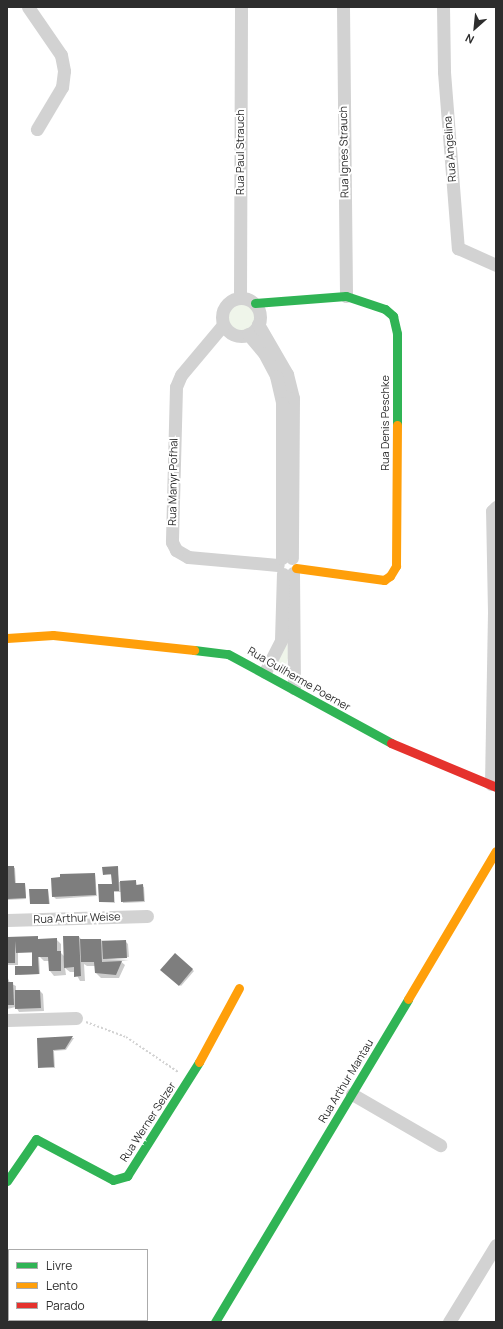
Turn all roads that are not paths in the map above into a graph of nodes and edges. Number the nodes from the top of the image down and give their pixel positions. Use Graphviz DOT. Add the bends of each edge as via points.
graph roads {
  1 [pos="28,7"];
  2 [pos="241,7"];
  3 [pos="343,7"];
  4 [pos="443,7"];
  5 [pos="37,129"];
  6 [pos="496,265"];
  7 [pos="346,296"];
  8 [pos="240,297"];
  9 [pos="255,303"];
  10 [pos="258,324"];
  11 [pos="223,325"];
  12 [pos="248,334"];
  13 [pos="496,507"];
  14 [pos="287,566"];
  15 [pos="495,613"];
  16 [pos="7,638"];
  17 [pos="265,672"];
  18 [pos="294,688"];
  19 [pos="493,786"];
  20 [pos="496,851"];
  21 [pos="147,916"];
  22 [pos="7,920"];
  23 [pos="239,988"];
  24 [pos="76,1018"];
  25 [pos="7,1020"];
  26 [pos="352,1094"];
  27 [pos="440,1144"];
  28 [pos="7,1181"];
  29 [pos="496,1245"];
  30 [pos="215,1322"];
  31 [pos="449,1322"];
  1 -- 5 [label="street" via="60,55 64,71 62,87"];
  2 -- 8 [label="street, Rua Paul Strauch"];
  3 -- 7 [label="street, Rua Ignes Strauch"];
  4 -- 6 [label="street, Rua Angelina" via="444,72 458,248"];
  7 -- 9 [label="street, Rua Denis Peschke"];
  7 -- 14 [label="street, Rua Denis Peschke" via="385,308 393,316 397,334 396,566 384,580"];
  8 -- 9 [label="street"];
  8 -- 11 [label="street" via="226,304 222,310"];
  9 -- 10 [label="street" via="259,310"];
  10 -- 12 [label="street"];
  10 -- 14 [label="street" via="287,374 293,398"];
  11 -- 12 [label="street" via="234,335"];
  11 -- 14 [label="street, Rua Manyr Pofhal" via="181,375 176,387 172,542 176,550 188,557"];
  12 -- 14 [label="street" via="264,353 276,376 282,404"];
  13 -- 15 [label="street" via="492,511"];
  14 -- 17 [label="street" via="281,640"];
  14 -- 18 [label="street"];
  15 -- 19 [label="street"];
  16 -- 17 [label="street, Rua Guilherme Poerner" via="53,635 203,649 228,654"];
  17 -- 18 [label="street, Rua Guilherme Poerner"];
  18 -- 19 [label="street, Rua Guilherme Poerner" via="394,745"];
  20 -- 26 [label="street, Rua Arthur Mantau"];
  21 -- 22 [label="street, Rua Arthur Weise"];
  23 -- 28 [label="street, Rua Werner Selzer" via="189,1080 127,1176 113,1180 36,1139"];
  24 -- 25 [label="street"];
  26 -- 27 [label="street"];
  26 -- 30 [label="street, Rua Arthur Mantau"];
  29 -- 31 [label="street"];
}
